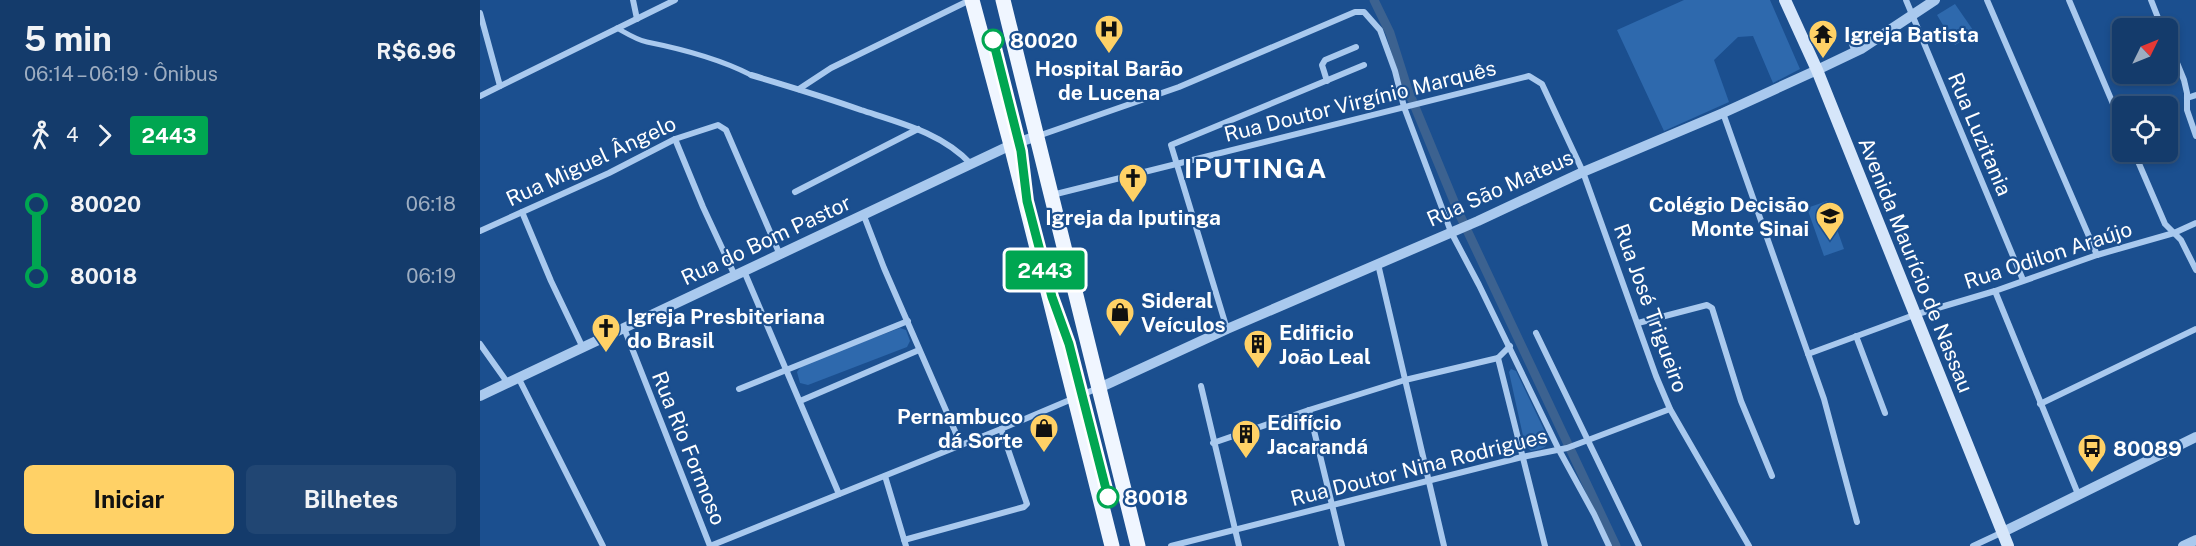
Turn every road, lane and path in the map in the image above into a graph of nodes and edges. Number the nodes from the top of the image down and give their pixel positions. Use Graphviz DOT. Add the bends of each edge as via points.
graph roads {
  1 [pos="633,0"];
  2 [pos="675,0"];
  3 [pos="971,0"];
  4 [pos="1003,0"];
  5 [pos="1785,0"];
  6 [pos="1906,0"];
  7 [pos="1935,0"];
  8 [pos="1987,0"];
  9 [pos="2069,0"];
  10 [pos="2151,0"];
  11 [pos="480,13"];
  12 [pos="1912,15"];
  13 [pos="2159,18"];
  14 [pos="637,19"];
  15 [pos="617,28"];
  16 [pos="1850,39"];
  17 [pos="1356,46"];
  18 [pos="1855,52"];
  19 [pos="1365,65"];
  20 [pos="2178,65"];
  21 [pos="1817,70"];
  22 [pos="751,75"];
  23 [pos="1537,79"];
  24 [pos="1327,81"];
  25 [pos="500,86"];
  26 [pos="799,89"];
  27 [pos="2196,95"];
  28 [pos="480,96"];
  29 [pos="2187,98"];
  30 [pos="2112,101"];
  31 [pos="1406,106"];
  32 [pos="1723,113"];
  33 [pos="918,129"];
  34 [pos="1037,136"];
  35 [pos="2196,136"];
  36 [pos="675,139"];
  37 [pos="1011,145"];
  38 [pos="2138,162"];
  39 [pos="971,164"];
  40 [pos="1177,164"];
  41 [pos="1583,172"];
  42 [pos="795,192"];
  43 [pos="1052,195"];
  44 [pos="522,212"];
  45 [pos="864,216"];
  46 [pos="2196,224"];
  47 [pos="480,231"];
  48 [pos="1451,232"];
  49 [pos="2174,233"];
  50 [pos="780,255"];
  51 [pos="2097,255"];
  52 [pos="1378,264"];
  53 [pos="2196,270"];
  54 [pos="739,274"];
  55 [pos="2023,280"];
  56 [pos="1995,291"];
  57 [pos="1914,315"];
  58 [pos="908,321"];
  59 [pos="1638,323"];
  60 [pos="624,328"];
  61 [pos="1227,329"];
  62 [pos="2196,329"];
  63 [pos="1536,333"];
  64 [pos="1856,336"];
  65 [pos="480,344"];
  66 [pos="1510,346"];
  67 [pos="583,348"];
  68 [pos="920,350"];
  69 [pos="1808,354"];
  70 [pos="1498,358"];
  71 [pos="788,371"];
  72 [pos="518,377"];
  73 [pos="1405,380"];
  74 [pos="507,382"];
  75 [pos="1201,386"];
  76 [pos="1099,388"];
  77 [pos="739,389"];
  78 [pos="480,396"];
  79 [pos="1075,398"];
  80 [pos="800,401"];
  81 [pos="2040,404"];
  82 [pos="1670,409"];
  83 [pos="1309,410"];
  84 [pos="1885,413"];
  85 [pos="1001,429"];
  86 [pos="2196,437"];
  87 [pos="1585,442"];
  88 [pos="1214,443"];
  89 [pos="961,445"];
  90 [pos="1559,450"];
  91 [pos="1522,457"];
  92 [pos="885,476"];
  93 [pos="1772,476"];
  94 [pos="1428,481"];
  95 [pos="839,494"];
  96 [pos="2078,494"];
  97 [pos="1332,505"];
  98 [pos="1857,522"];
  99 [pos="1235,530"];
  100 [pos="2003,532"];
  101 [pos="2196,540"];
  102 [pos="905,543"];
  103 [pos="1109,544"];
  104 [pos="603,546"];
  105 [pos="710,546"];
  106 [pos="1138,546"];
  107 [pos="1171,546"];
  108 [pos="1239,546"];
  109 [pos="1342,546"];
  110 [pos="1444,546"];
  111 [pos="1545,546"];
  112 [pos="1609,546"];
  113 [pos="1639,546"];
  114 [pos="1749,546"];
  115 [pos="1973,546"];
  116 [pos="2008,546"];
  117 [pos="2183,546"];
  1 -- 14 [label="street"];
  2 -- 14 [label="street"];
  3 -- 26 [label="street" via="831,68"];
  3 -- 37 [label="main road"];
  4 -- 34 [label="main road"];
  5 -- 21 [label="main road, Avenida Maurício de Nassau"];
  6 -- 12 [label="street, Rua Luzitania"];
  7 -- 12 [label="street, Rua São Mateus"];
  8 -- 51 [label="street"];
  9 -- 30 [label="street"];
  10 -- 13 [label="street"];
  11 -- 25 [label="street"];
  12 -- 18 [label="street, Rua São Mateus"];
  12 -- 55 [label="street, Rua Luzitania"];
  14 -- 15 [label="street"];
  15 -- 22 [label="street" via="647,42 736,67"];
  15 -- 25 [label="street"];
  16 -- 18 [label="street"];
  17 -- 24 [label="street" via="1325,60 1322,65"];
  18 -- 21 [label="street, Rua São Mateus"];
  19 -- 24 [label="street"];
  20 -- 29 [label="street"];
  21 -- 32 [label="street, Rua São Mateus"];
  21 -- 57 [label="main road, Avenida Maurício de Nassau"];
  22 -- 26 [label="street"];
  23 -- 31 [label="street, Rua Doutor Virgínio Marquês" via="1529,76"];
  23 -- 41 [label="street, Rua José Trigueiro"];
  24 -- 40 [label="street" via="1171,145"];
  25 -- 28 [label="street"];
  26 -- 33 [label="street"];
  27 -- 29 [label="street"];
  29 -- 35 [label="street"];
  31 -- 34 [label="street" via="1380,30 1369,16 1359,11 1179,87"];
  31 -- 40 [label="street, Rua Doutor Virgínio Marquês"];
  31 -- 48 [label="street"];
  32 -- 41 [label="street, Rua São Mateus"];
  32 -- 69 [label="street"];
  33 -- 39 [label="street" via="949,144"];
  33 -- 42 [label="street"];
  34 -- 37 [label="street, Rua do Bom Pastor"];
  34 -- 43 [label="main road"];
  36 -- 44 [label="street, Rua Miguel Ângelo"];
  36 -- 50 [label="street, Rua Miguel Ângelo" via="718,124 726,130"];
  36 -- 54 [label="street" via="703,207"];
  37 -- 39 [label="street, Rua do Bom Pastor"];
  37 -- 79 [label="main road"];
  38 -- 49 [label="street" via="2165,224"];
  39 -- 45 [label="street, Rua do Bom Pastor"];
  40 -- 43 [label="street, Rua Doutor Virgínio Marquês"];
  40 -- 61 [label="street"];
  41 -- 48 [label="street, Rua São Mateus"];
  41 -- 59 [label="street, Rua José Trigueiro"];
  43 -- 76 [label="main road"];
  44 -- 47 [label="street, Rua Miguel Ângelo"];
  44 -- 67 [label="street"];
  45 -- 50 [label="street, Rua do Bom Pastor"];
  45 -- 58 [label="street"];
  46 -- 49 [label="street, Rua Odilon Araújo"];
  48 -- 52 [label="street, Rua São Mateus"];
  48 -- 66 [label="street"];
  49 -- 51 [label="street, Rua Odilon Araújo"];
  49 -- 53 [label="street"];
  50 -- 54 [label="street, Rua do Bom Pastor"];
  51 -- 55 [label="street, Rua Odilon Araújo"];
  52 -- 61 [label="street, Rua São Mateus"];
  52 -- 73 [label="street"];
  54 -- 60 [label="street, Rua do Bom Pastor"];
  54 -- 71 [label="street"];
  55 -- 56 [label="street, Rua Odilon Araújo"];
  56 -- 57 [label="street, Rua Odilon Araújo"];
  56 -- 81 [label="street"];
  57 -- 64 [label="street, Rua Odilon Araújo"];
  57 -- 100 [label="main road, Avenida Maurício de Nassau"];
  58 -- 68 [label="street"];
  58 -- 71 [label="street"];
  59 -- 82 [label="street, Rua José Trigueiro"];
  59 -- 93 [label="street" via="1707,305 1712,308 1741,401"];
  60 -- 67 [label="street, Rua do Bom Pastor"];
  60 -- 105 [label="street, Rua Rio Formoso"];
  61 -- 76 [label="street, Rua São Mateus"];
  62 -- 81 [label="street"];
  63 -- 87 [label="street"];
  64 -- 69 [label="street, Rua Odilon Araújo"];
  64 -- 84 [label="street"];
  65 -- 74 [label="street"];
  66 -- 70 [label="street"];
  66 -- 90 [label="street"];
  67 -- 72 [label="street, Rua do Bom Pastor"];
  68 -- 80 [label="street"];
  68 -- 89 [label="street"];
  69 -- 98 [label="street"];
  70 -- 73 [label="street"];
  70 -- 91 [label="street"];
  71 -- 77 [label="street"];
  71 -- 80 [label="street"];
  72 -- 74 [label="street, Rua do Bom Pastor"];
  72 -- 104 [label="street"];
  73 -- 83 [label="street"];
  73 -- 94 [label="street"];
  74 -- 78 [label="street, Rua do Bom Pastor"];
  75 -- 88 [label="street"];
  76 -- 79 [label="street, Rua São Mateus"];
  76 -- 106 [label="main road"];
  79 -- 85 [label="street, Rua São Mateus"];
  79 -- 103 [label="main road"];
  80 -- 95 [label="street"];
  81 -- 96 [label="street"];
  82 -- 87 [label="street, Rua Doutor Nina Rodrigues"];
  82 -- 114 [label="street, Rua José Trigueiro"];
  83 -- 88 [label="street"];
  83 -- 97 [label="street"];
  85 -- 89 [label="street, Rua São Mateus"];
  85 -- 102 [label="street" via="1028,504"];
  86 -- 96 [label="street"];
  87 -- 90 [label="street, Rua Doutor Nina Rodrigues"];
  87 -- 113 [label="street"];
  88 -- 99 [label="street"];
  89 -- 92 [label="street, Rua São Mateus"];
  90 -- 91 [label="street, Rua Doutor Nina Rodrigues"];
  90 -- 112 [label="street"];
  91 -- 94 [label="street, Rua Doutor Nina Rodrigues"];
  91 -- 111 [label="street"];
  92 -- 95 [label="street, Rua São Mateus"];
  92 -- 102 [label="street"];
  94 -- 97 [label="street, Rua Doutor Nina Rodrigues"];
  94 -- 110 [label="street"];
  95 -- 105 [label="street, Rua São Mateus"];
  96 -- 100 [label="street"];
  97 -- 99 [label="street, Rua Doutor Nina Rodrigues"];
  97 -- 109 [label="street"];
  99 -- 107 [label="street, Rua Doutor Nina Rodrigues"];
  99 -- 108 [label="street"];
  100 -- 115 [label="street"];
  100 -- 116 [label="main road, Avenida Maurício de Nassau"];
  101 -- 117 [label="street"];
}
